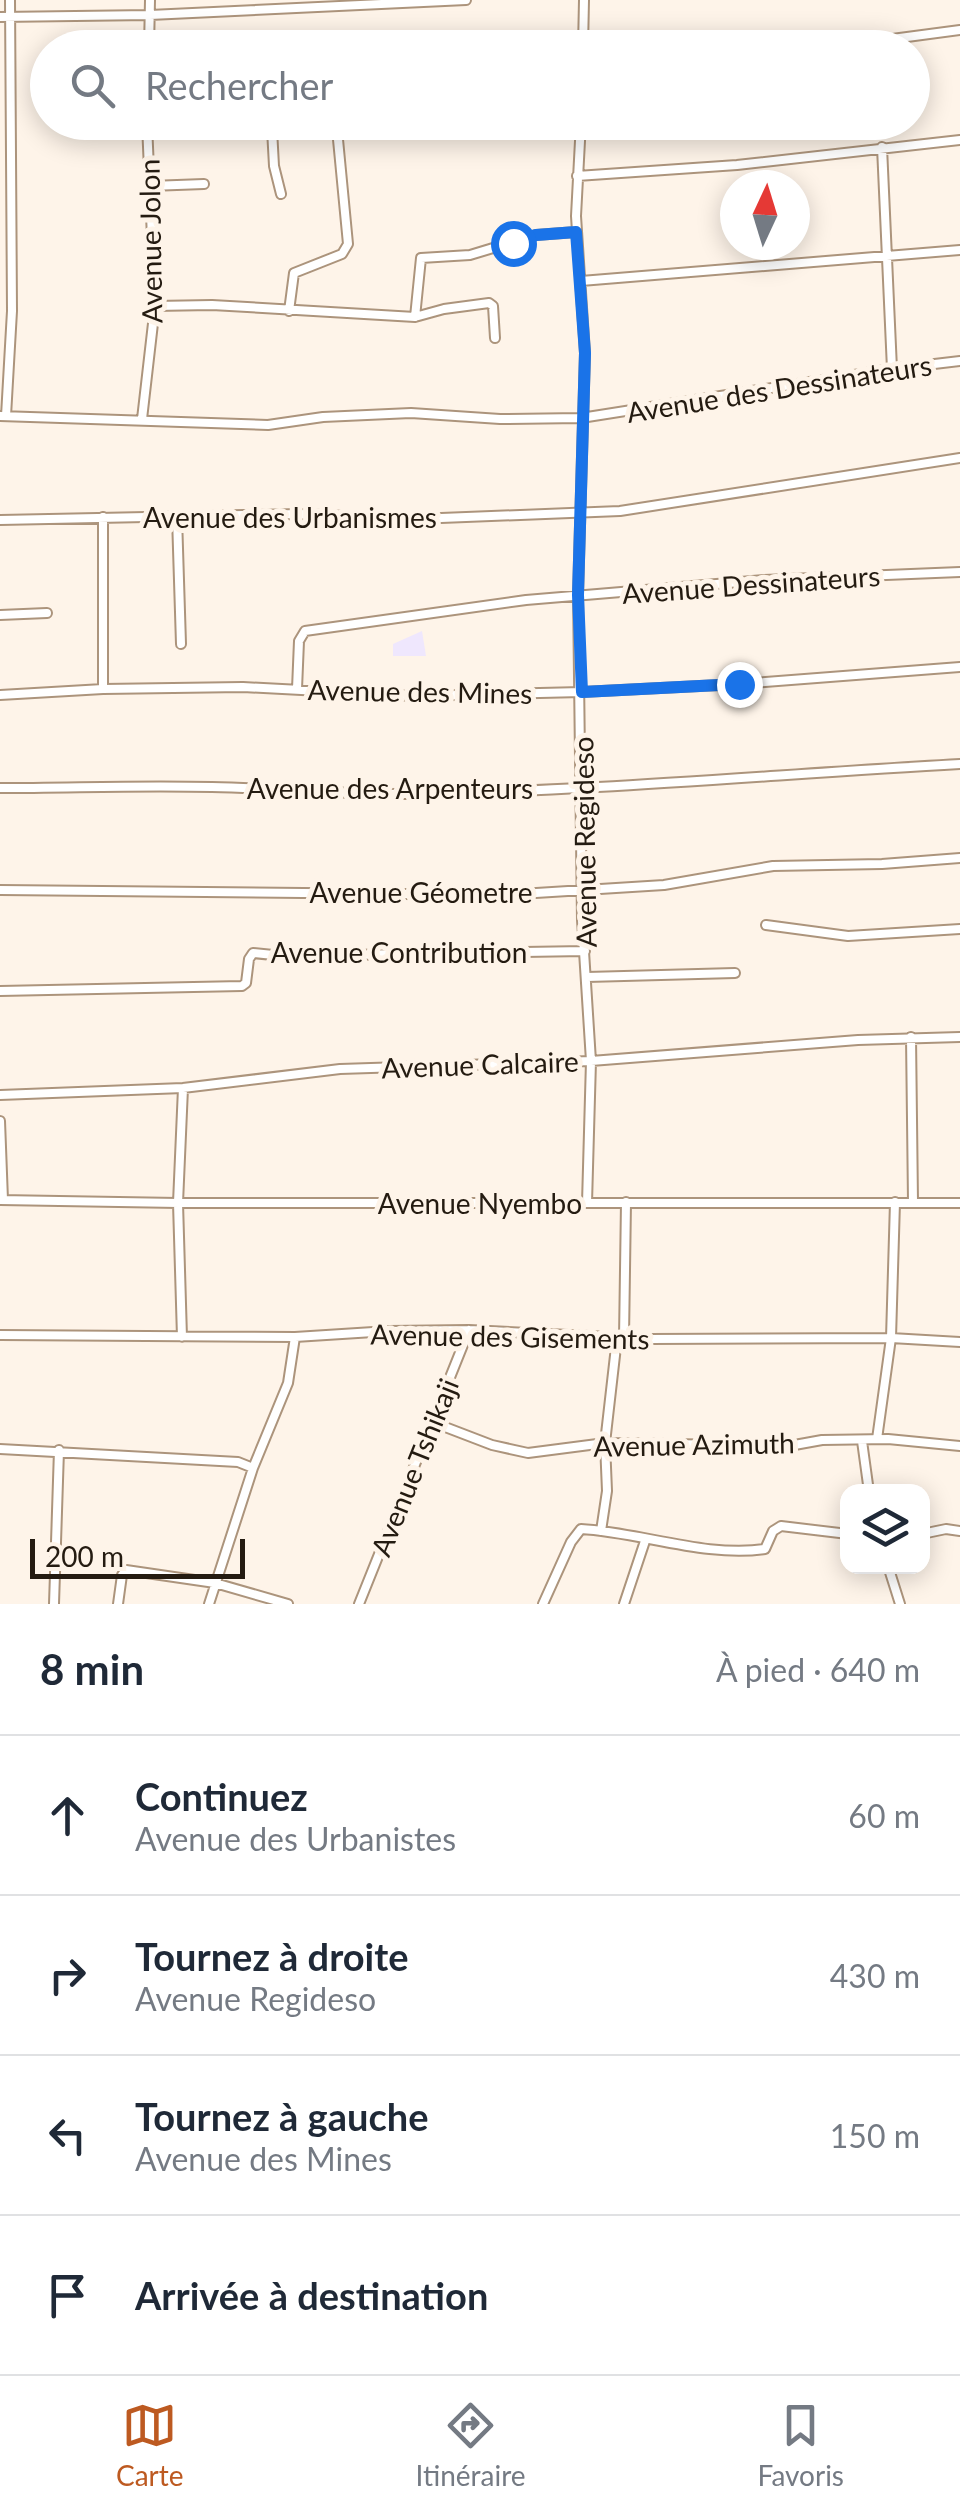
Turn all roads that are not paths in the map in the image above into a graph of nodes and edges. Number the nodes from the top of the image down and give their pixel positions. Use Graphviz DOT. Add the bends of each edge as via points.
graph roads {
  1 [pos="10,0"];
  2 [pos="150,0"];
  3 [pos="466,0"];
  4 [pos="584,0"];
  5 [pos="150,15"];
  6 [pos="0,16"];
  7 [pos="11,17"];
  8 [pos="150,30"];
  9 [pos="584,30"];
  10 [pos="960,30"];
  11 [pos="930,34"];
  12 [pos="0,129"];
  13 [pos="12,129"];
  14 [pos="148,140"];
  15 [pos="273,140"];
  16 [pos="338,140"];
  17 [pos="580,140"];
  18 [pos="960,140"];
  19 [pos="882,147"];
  20 [pos="578,176"];
  21 [pos="4,177"];
  22 [pos="204,184"];
  23 [pos="150,186"];
  24 [pos="281,194"];
  25 [pos="576,232"];
  26 [pos="960,250"];
  27 [pos="885,256"];
  28 [pos="581,281"];
  29 [pos="155,306"];
  30 [pos="0,311"];
  31 [pos="12,311"];
  32 [pos="289,311"];
  33 [pos="415,317"];
  34 [pos="495,338"];
  35 [pos="960,361"];
  36 [pos="892,368"];
  37 [pos="3,416"];
  38 [pos="142,418"];
  39 [pos="582,418"];
  40 [pos="960,458"];
  41 [pos="580,513"];
  42 [pos="177,516"];
  43 [pos="103,517"];
  44 [pos="0,520"];
  45 [pos="960,572"];
  46 [pos="578,595"];
  47 [pos="47,613"];
  48 [pos="0,615"];
  49 [pos="180,644"];
  50 [pos="960,667"];
  51 [pos="103,688"];
  52 [pos="297,689"];
  53 [pos="582,692"];
  54 [pos="0,695"];
  55 [pos="960,764"];
  56 [pos="0,788"];
  57 [pos="583,789"];
  58 [pos="960,858"];
  59 [pos="582,889"];
  60 [pos="0,890"];
  61 [pos="766,925"];
  62 [pos="960,929"];
  63 [pos="585,951"];
  64 [pos="735,974"];
  65 [pos="588,977"];
  66 [pos="0,991"];
  67 [pos="911,1037"];
  68 [pos="960,1037"];
  69 [pos="591,1061"];
  70 [pos="183,1088"];
  71 [pos="0,1095"];
  72 [pos="0,1121"];
  73 [pos="1,1200"];
  74 [pos="587,1202"];
  75 [pos="626,1202"];
  76 [pos="894,1202"];
  77 [pos="913,1202"];
  78 [pos="178,1203"];
  79 [pos="960,1203"];
  80 [pos="469,1330"];
  81 [pos="0,1334"];
  82 [pos="182,1337"];
  83 [pos="295,1337"];
  84 [pos="620,1338"];
  85 [pos="891,1338"];
  86 [pos="960,1342"];
  87 [pos="432,1422"];
  88 [pos="862,1440"];
  89 [pos="877,1440"];
  90 [pos="605,1443"];
  91 [pos="960,1446"];
  92 [pos="0,1448"];
  93 [pos="59,1450"];
  94 [pos="253,1468"];
  95 [pos="869,1484"];
  96 [pos="601,1531"];
  97 [pos="960,1531"];
  98 [pos="930,1532"];
  99 [pos="840,1533"];
  100 [pos="645,1540"];
  101 [pos="891,1574"];
  102 [pos="215,1583"];
  103 [pos="54,1604"];
  104 [pos="118,1604"];
  105 [pos="209,1604"];
  106 [pos="288,1604"];
  107 [pos="360,1604"];
  108 [pos="543,1604"];
  109 [pos="624,1604"];
  110 [pos="900,1604"];
  1 -- 7 [label="street"];
  2 -- 5 [label="street"];
  3 -- 5 [label="street"];
  4 -- 9 [label="street"];
  5 -- 7 [label="street"];
  5 -- 8 [label="street"];
  6 -- 7 [label="street"];
  7 -- 13 [label="street"];
  10 -- 11 [label="street"];
  12 -- 13 [label="street"];
  13 -- 21 [label="street"];
  14 -- 23 [label="street, Avenue Jolon"];
  15 -- 24 [label="street"];
  16 -- 32 [label="street" via="348,244 342,254 294,273"];
  17 -- 20 [label="street, Avenue Regideso"];
  18 -- 19 [label="street"];
  19 -- 20 [label="street"];
  19 -- 27 [label="street"];
  20 -- 25 [label="street, Avenue Regideso"];
  21 -- 31 [label="street"];
  22 -- 23 [label="street"];
  23 -- 29 [label="street, Avenue Jolon"];
  25 -- 28 [label="street, Avenue Regideso"];
  25 -- 33 [label="street" via="536,235 470,255 421,258"];
  26 -- 27 [label="street"];
  27 -- 28 [label="street"];
  27 -- 36 [label="street"];
  28 -- 39 [label="street, Avenue Regideso"];
  29 -- 32 [label="street"];
  29 -- 38 [label="street, Avenue Jolon"];
  30 -- 31 [label="street"];
  31 -- 37 [label="street"];
  32 -- 33 [label="street"];
  33 -- 34 [label="street" via="489,303"];
  35 -- 36 [label="street, Avenue des Dessinateurs"];
  36 -- 39 [label="street, Avenue des Dessinateurs"];
  37 -- 38 [label="street, Avenue des Dessinateurs"];
  38 -- 39 [label="street, Avenue des Dessinateurs" via="268,425 411,413"];
  39 -- 41 [label="street, Avenue Regideso"];
  40 -- 41 [label="street"];
  41 -- 42 [label="street, Avenue des Urbanismes"];
  41 -- 46 [label="street, Avenue Regideso"];
  42 -- 43 [label="street, Avenue des Urbanismes"];
  42 -- 49 [label="street"];
  43 -- 44 [label="street, Avenue des Urbanismes"];
  43 -- 51 [label="street"];
  45 -- 46 [label="street, Avenue Dessinateurs"];
  46 -- 52 [label="street, Avenue Dessinateurs" via="305,631"];
  46 -- 53 [label="street, Avenue Regideso"];
  47 -- 48 [label="street"];
  50 -- 53 [label="street, Avenue des Mines"];
  51 -- 52 [label="street, Avenue des Mines"];
  51 -- 54 [label="street, Avenue des Mines"];
  52 -- 53 [label="street, Avenue des Mines" via="414,696"];
  53 -- 57 [label="street, Avenue Regideso"];
  55 -- 57 [label="street, Avenue des Arpenteurs"];
  56 -- 57 [label="street, Avenue des Arpenteurs" via="414,794"];
  57 -- 59 [label="street, Avenue Regideso"];
  58 -- 59 [label="street, Avenue Géometre" via="773,866 664,885"];
  59 -- 60 [label="street, Avenue Géometre" via="439,897"];
  59 -- 63 [label="street, Avenue Regideso"];
  61 -- 62 [label="street" via="848,936"];
  63 -- 65 [label="street, Avenue Regideso"];
  63 -- 66 [label="street, Avenue Contribution" via="253,953 242,986"];
  64 -- 65 [label="street"];
  65 -- 69 [label="street, Avenue Regideso"];
  67 -- 68 [label="street, Avenue Calcaire"];
  67 -- 69 [label="street, Avenue Calcaire"];
  67 -- 77 [label="street"];
  69 -- 70 [label="street, Avenue Calcaire" via="340,1069"];
  69 -- 74 [label="street, Avenue Regideso"];
  70 -- 71 [label="street, Avenue Calcaire"];
  70 -- 78 [label="street"];
  72 -- 73 [label="street"];
  73 -- 78 [label="street, Avenue Nyembo"];
  74 -- 75 [label="street, Avenue Nyembo"];
  74 -- 78 [label="street, Avenue Nyembo"];
  75 -- 76 [label="street, Avenue Nyembo"];
  75 -- 84 [label="street"];
  76 -- 77 [label="street, Avenue Nyembo"];
  76 -- 85 [label="street"];
  77 -- 79 [label="street, Avenue Nyembo"];
  78 -- 82 [label="street"];
  80 -- 83 [label="street, Avenue des Gisements"];
  80 -- 84 [label="street, Avenue des Gisements"];
  80 -- 87 [label="street, Avenue Tshikaji"];
  81 -- 82 [label="street, Avenue des Gisements"];
  82 -- 83 [label="street, Avenue des Gisements"];
  83 -- 94 [label="street" via="288,1384"];
  84 -- 85 [label="street, Avenue des Gisements"];
  84 -- 90 [label="street"];
  85 -- 86 [label="street, Avenue des Gisements"];
  85 -- 89 [label="street"];
  87 -- 90 [label="street, Avenue Azimuth" via="521,1452"];
  87 -- 107 [label="street, Avenue Tshikaji"];
  88 -- 89 [label="street, Avenue Azimuth"];
  88 -- 90 [label="street, Avenue Azimuth" via="789,1446"];
  88 -- 95 [label="street"];
  89 -- 91 [label="street, Avenue Azimuth"];
  90 -- 96 [label="street"];
  92 -- 93 [label="street"];
  93 -- 94 [label="street"];
  93 -- 103 [label="street"];
  94 -- 102 [label="street"];
  96 -- 100 [label="street"];
  96 -- 108 [label="street" via="577,1532"];
  97 -- 98 [label="street"];
  99 -- 100 [label="street" via="781,1526 760,1550"];
  100 -- 109 [label="street"];
  101 -- 110 [label="street"];
  102 -- 104 [label="street" via="126,1570"];
  102 -- 105 [label="street"];
  102 -- 106 [label="street"];
}
